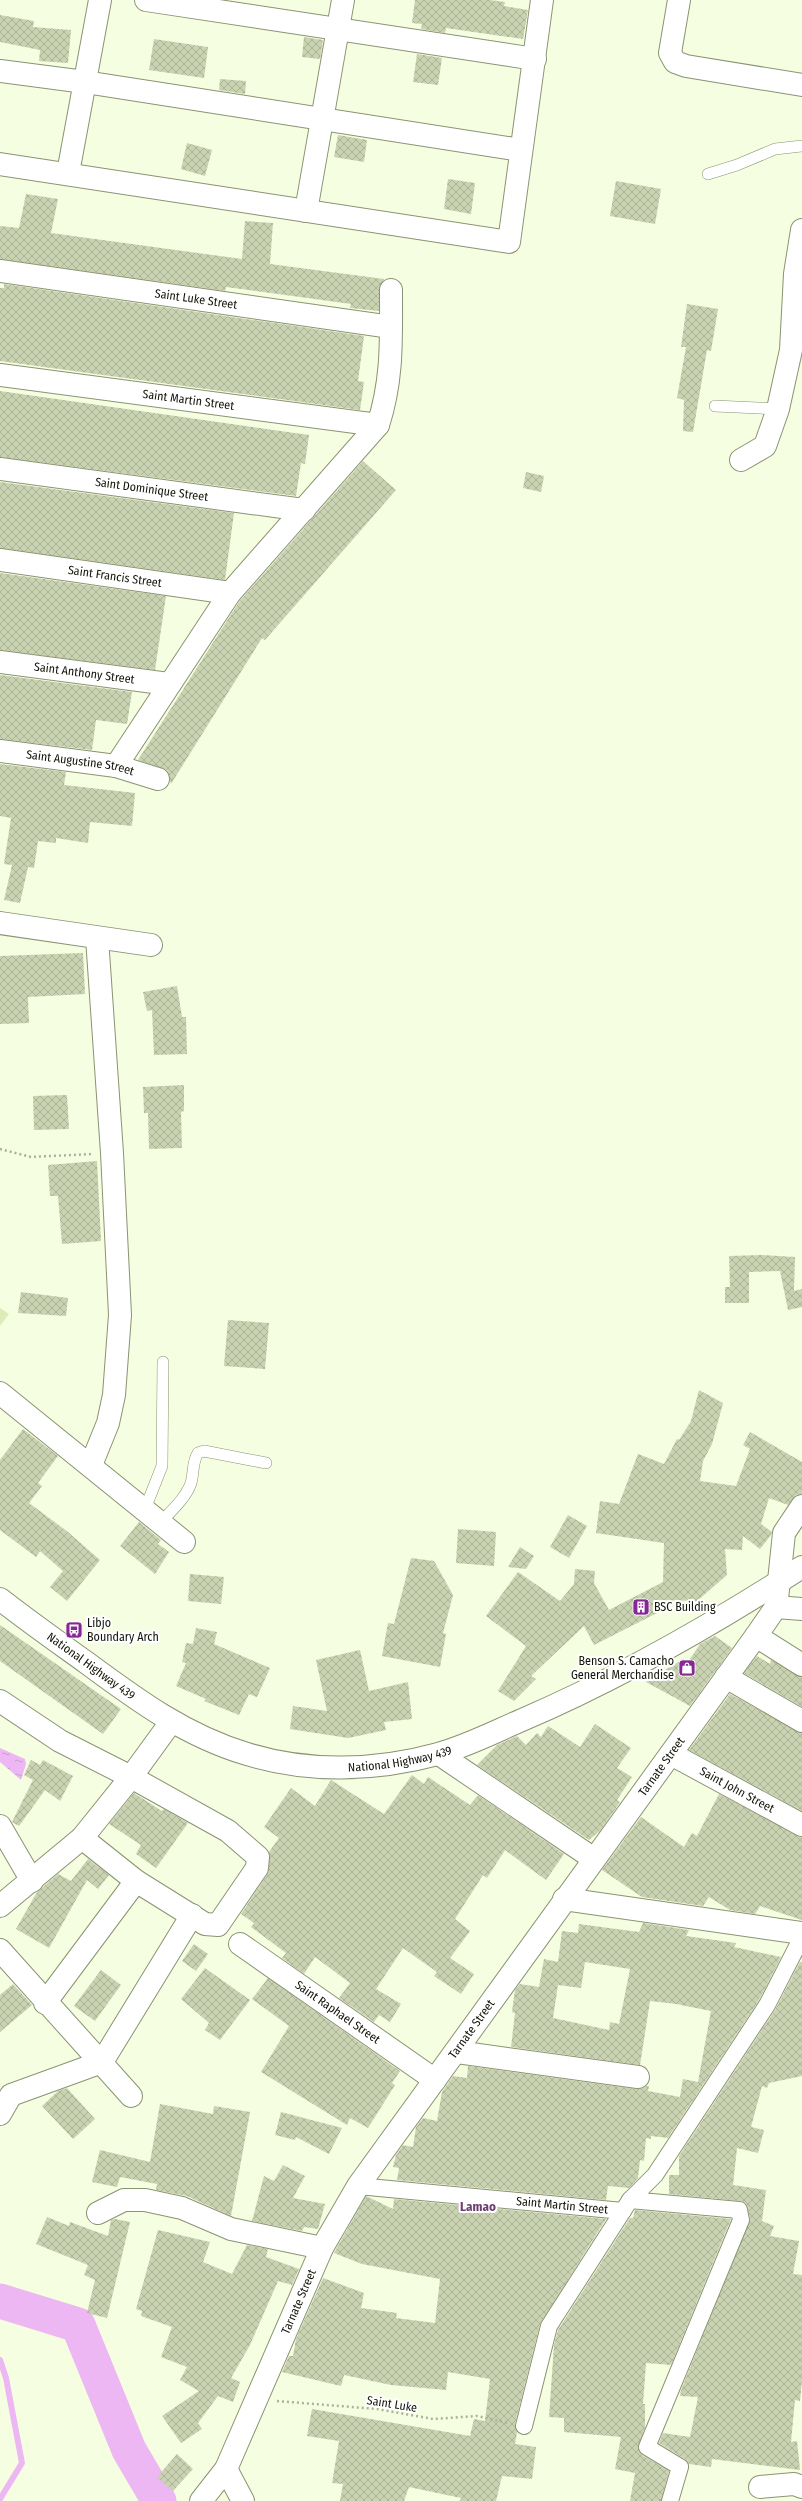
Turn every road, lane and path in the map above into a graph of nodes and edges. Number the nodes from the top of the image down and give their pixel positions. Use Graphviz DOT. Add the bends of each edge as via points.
graph roads {
  1 [pos="100,0"];
  2 [pos="146,0"];
  3 [pos="343,0"];
  4 [pos="542,0"];
  5 [pos="679,0"];
  6 [pos="339,29"];
  7 [pos="535,59"];
  8 [pos="0,71"];
  9 [pos="86,82"];
  10 [pos="802,85"];
  11 [pos="323,118"];
  12 [pos="802,146"];
  13 [pos="521,150"];
  14 [pos="0,164"];
  15 [pos="68,173"];
  16 [pos="708,174"];
  17 [pos="306,211"];
  18 [pos="802,230"];
  19 [pos="0,270"];
  20 [pos="392,290"];
  21 [pos="391,327"];
  22 [pos="0,375"];
  23 [pos="715,406"];
  24 [pos="778,409"];
  25 [pos="378,425"];
  26 [pos="741,460"];
  27 [pos="0,469"];
  28 [pos="304,510"];
  29 [pos="0,560"];
  30 [pos="230,593"];
  31 [pos="0,662"];
  32 [pos="170,684"];
  33 [pos="0,751"];
  34 [pos="116,766"];
  35 [pos="158,779"];
  36 [pos="0,923"];
  37 [pos="97,938"];
  38 [pos="151,945"];
  39 [pos="0,1148"];
  40 [pos="112,1153"];
  41 [pos="163,1362"];
  42 [pos="0,1393"];
  43 [pos="266,1463"];
  44 [pos="91,1465"];
  45 [pos="802,1506"];
  46 [pos="153,1516"];
  47 [pos="184,1542"];
  48 [pos="802,1566"];
  49 [pos="779,1581"];
  50 [pos="0,1599"];
  51 [pos="776,1607"];
  52 [pos="802,1609"];
  53 [pos="756,1636"];
  54 [pos="802,1665"];
  55 [pos="726,1677"];
  56 [pos="0,1702"];
  57 [pos="802,1721"];
  58 [pos="171,1722"];
  59 [pos="439,1754"];
  60 [pos="671,1754"];
  61 [pos="131,1777"];
  62 [pos="802,1825"];
  63 [pos="0,1826"];
  64 [pos="82,1838"];
  65 [pos="594,1859"];
  66 [pos="32,1881"];
  67 [pos="136,1881"];
  68 [pos="564,1899"];
  69 [pos="0,1906"];
  70 [pos="192,1915"];
  71 [pos="802,1933"];
  72 [pos="802,1937"];
  73 [pos="240,1944"];
  74 [pos="0,1950"];
  75 [pos="45,2003"];
  76 [pos="457,2052"];
  77 [pos="102,2062"];
  78 [pos="638,2077"];
  79 [pos="435,2080"];
  80 [pos="5,2088"];
  81 [pos="131,2096"];
  82 [pos="0,2114"];
  83 [pos="358,2186"];
  84 [pos="626,2205"];
  85 [pos="98,2213"];
  86 [pos="322,2248"];
  87 [pos="256,2400"];
  88 [pos="524,2426"];
  89 [pos="226,2469"];
  90 [pos="760,2487"];
  91 [pos="802,2488"];
  92 [pos="201,2501"];
  93 [pos="243,2501"];
  94 [pos="670,2501"];
  1 -- 9 [label="street"];
  2 -- 6 [label="street"];
  3 -- 6 [label="street"];
  4 -- 7 [label="street"];
  5 -- 10 [label="street" via="670,53 675,62"];
  6 -- 7 [label="street"];
  6 -- 11 [label="street"];
  7 -- 13 [label="street"];
  8 -- 9 [label="street"];
  9 -- 11 [label="street"];
  9 -- 15 [label="street"];
  11 -- 13 [label="street"];
  11 -- 17 [label="street"];
  12 -- 16 [label="lane" via="775,149 737,166"];
  13 -- 17 [label="street" via="509,242"];
  14 -- 15 [label="street"];
  15 -- 17 [label="street"];
  18 -- 24 [label="street" via="795,274 791,350"];
  19 -- 21 [label="street, Saint Luke Street"];
  20 -- 21 [label="street"];
  21 -- 25 [label="street" via="391,373"];
  22 -- 25 [label="street, Saint Martin Street"];
  23 -- 24 [label="lane"];
  24 -- 26 [label="street" via="765,446"];
  25 -- 28 [label="street"];
  27 -- 28 [label="street, Saint Dominique Street"];
  28 -- 30 [label="street"];
  29 -- 30 [label="street, Saint Francis Street"];
  30 -- 32 [label="street"];
  31 -- 32 [label="street, Saint Anthony Street"];
  32 -- 34 [label="street"];
  33 -- 34 [label="street, Saint Augustine Street"];
  34 -- 35 [label="street, Saint Augustine Street"];
  36 -- 37 [label="street"];
  37 -- 38 [label="street"];
  37 -- 40 [label="street"];
  39 -- 40 [label="path" via="31,1156"];
  40 -- 44 [label="street" via="120,1315 114,1395 108,1423"];
  41 -- 46 [label="lane" via="162,1466"];
  42 -- 44 [label="street"];
  43 -- 46 [label="lane" via="204,1451 198,1453 194,1459 191,1483 183,1496"];
  44 -- 46 [label="street"];
  45 -- 49 [label="street, Tarnate Street" via="784,1533"];
  46 -- 47 [label="street"];
  48 -- 49 [label="street, National Highway 439"];
  49 -- 51 [label="street, Tarnate Street"];
  49 -- 59 [label="street, National Highway 439" via="664,1652 578,1696"];
  50 -- 58 [label="street, National Highway 439"];
  51 -- 52 [label="street"];
  51 -- 53 [label="street, Tarnate Street"];
  53 -- 54 [label="street"];
  53 -- 55 [label="street, Tarnate Street"];
  55 -- 57 [label="street"];
  55 -- 60 [label="street, Tarnate Street"];
  56 -- 61 [label="street" via="60,1741"];
  58 -- 59 [label="street, National Highway 439" via="247,1754 294,1764 344,1769"];
  58 -- 61 [label="street"];
  59 -- 65 [label="street"];
  60 -- 62 [label="street, Saint John Street"];
  60 -- 65 [label="street, Tarnate Street"];
  61 -- 64 [label="street"];
  61 -- 70 [label="street" via="228,1831 258,1858 257,1868 218,1925 204,1924"];
  63 -- 66 [label="street"];
  64 -- 66 [label="street"];
  64 -- 67 [label="street"];
  65 -- 68 [label="street, Tarnate Street"];
  66 -- 69 [label="street"];
  67 -- 70 [label="street"];
  67 -- 75 [label="street"];
  68 -- 71 [label="street"];
  68 -- 76 [label="street, Tarnate Street"];
  70 -- 77 [label="street"];
  72 -- 84 [label="street" via="763,2011 655,2175"];
  73 -- 79 [label="street, Saint Raphael Street"];
  74 -- 75 [label="street"];
  75 -- 77 [label="street"];
  76 -- 78 [label="street"];
  76 -- 79 [label="street, Tarnate Street"];
  77 -- 80 [label="street"];
  77 -- 81 [label="street"];
  79 -- 83 [label="street, Tarnate Street"];
  80 -- 82 [label="street"];
  83 -- 84 [label="street, Saint Martin Street"];
  83 -- 86 [label="street, Tarnate Street"];
  84 -- 88 [label="street" via="549,2326"];
  84 -- 94 [label="street, Saint Martin Street" via="739,2210 741,2220 646,2447 680,2467"];
  85 -- 86 [label="street" via="124,2200 145,2200 182,2208 231,2229"];
  86 -- 87 [label="street, Tarnate Street"];
  87 -- 88 [label="path, Saint Luke" via="377,2409 433,2419 477,2416"];
  87 -- 89 [label="street, Tarnate Street"];
  89 -- 92 [label="street, Tarnate Street"];
  89 -- 93 [label="street"];
  90 -- 91 [label="street" via="794,2484"];
}
